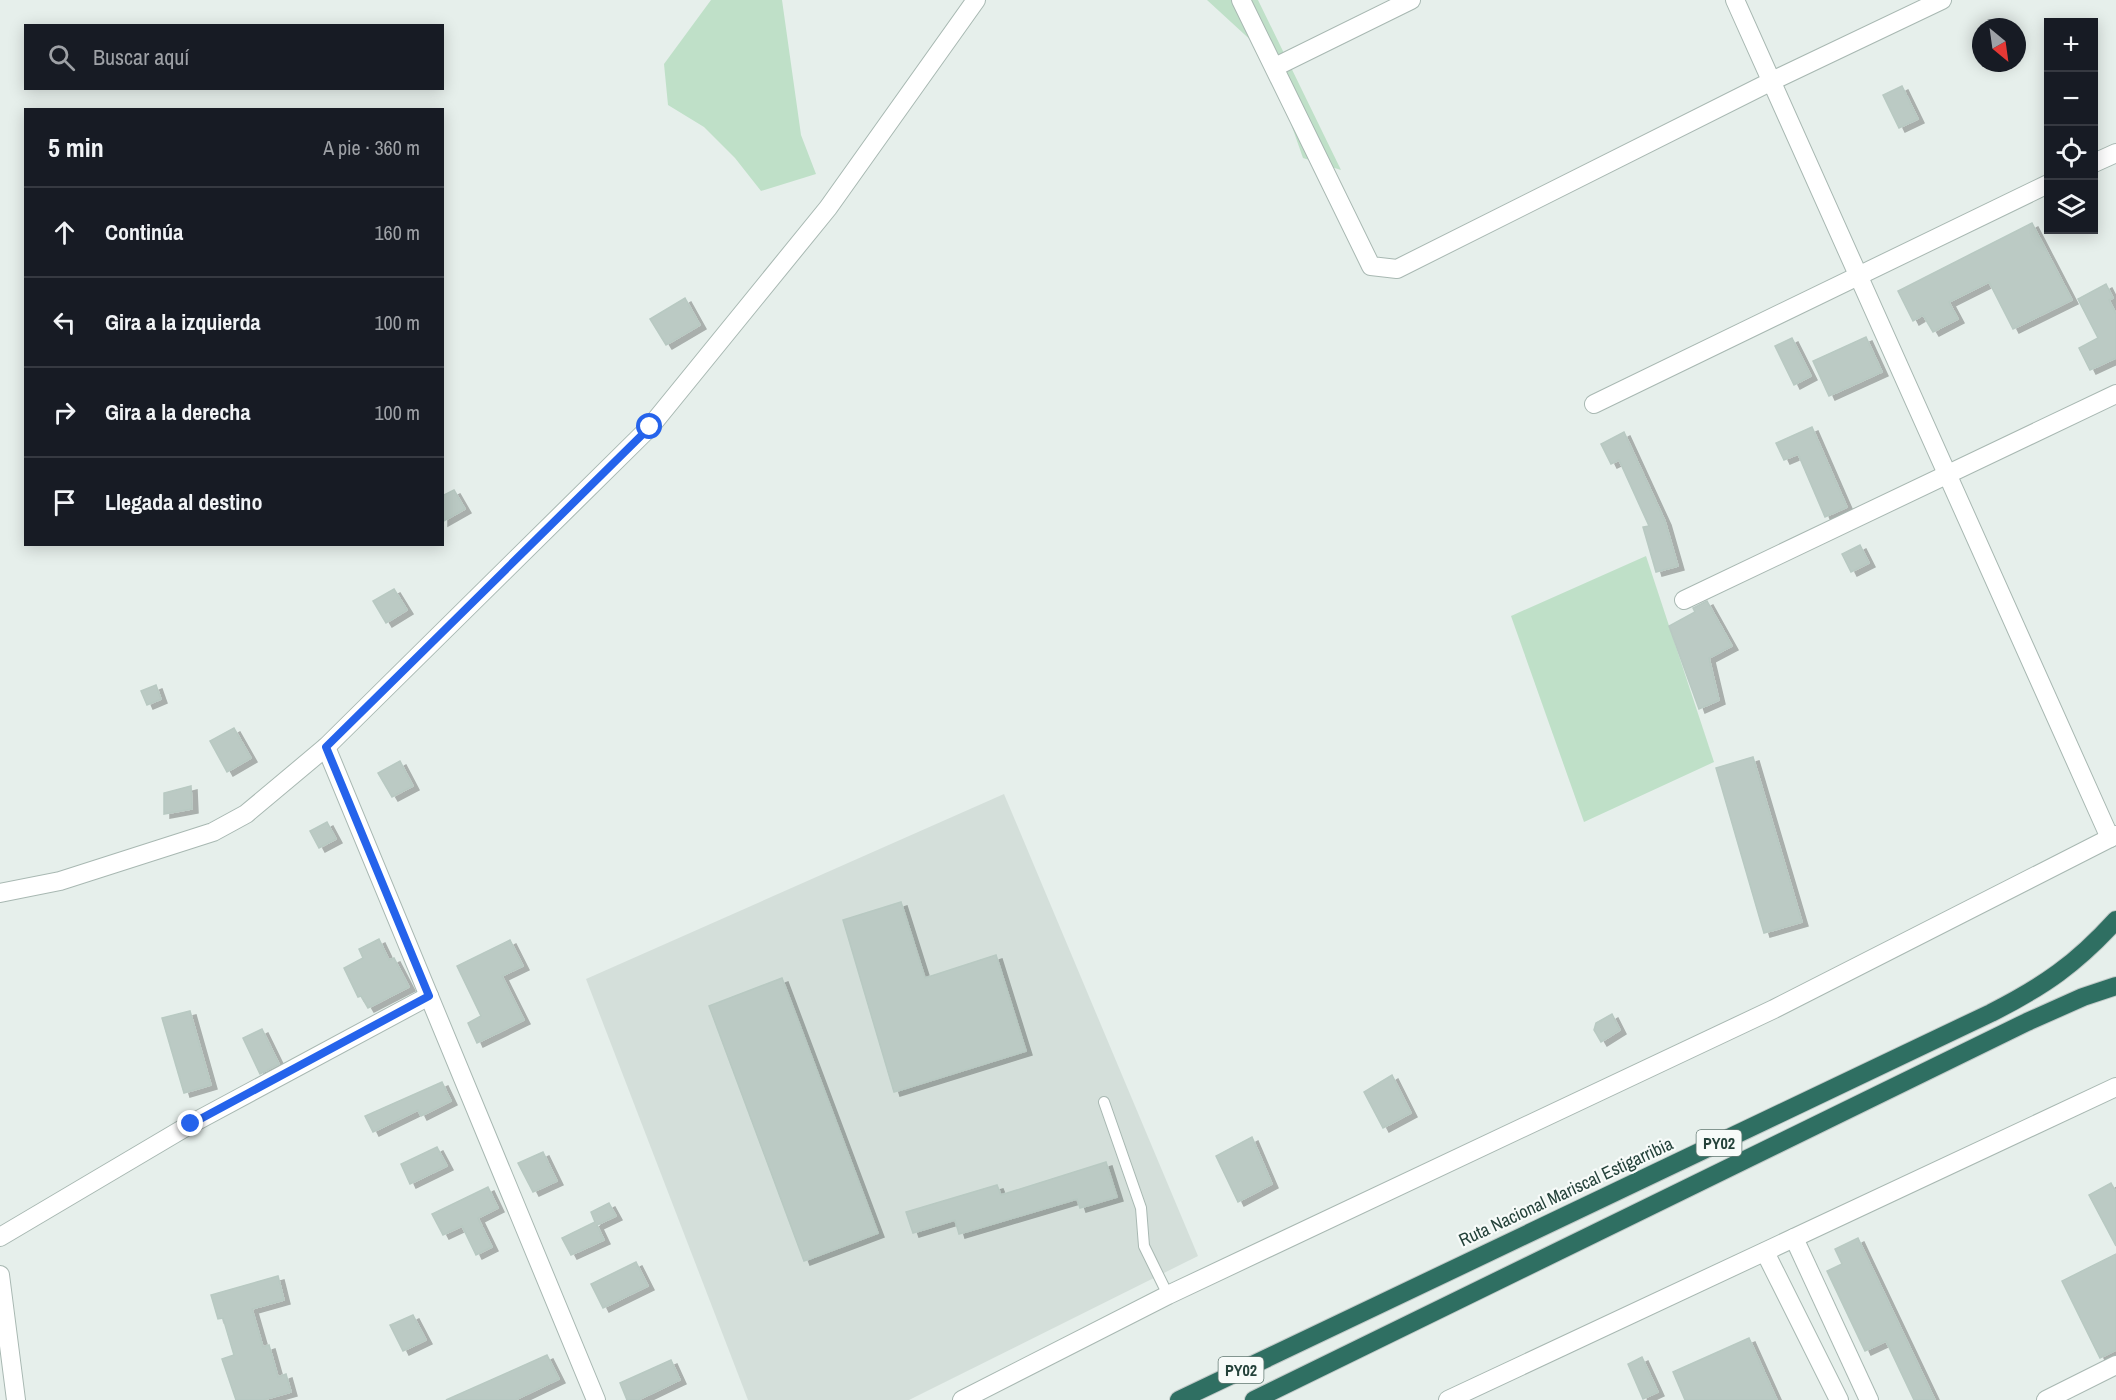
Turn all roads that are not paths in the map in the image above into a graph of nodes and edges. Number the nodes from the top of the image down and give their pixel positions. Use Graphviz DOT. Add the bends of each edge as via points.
graph roads {
  1 [pos="976,0"];
  2 [pos="1241,0"];
  3 [pos="1410,0"];
  4 [pos="1735,0"];
  5 [pos="1942,0"];
  6 [pos="1275,67"];
  7 [pos="1772,81"];
  8 [pos="2116,153"];
  9 [pos="2098,161"];
  10 [pos="2044,186"];
  11 [pos="1859,274"];
  12 [pos="2116,394"];
  13 [pos="1594,404"];
  14 [pos="1949,474"];
  15 [pos="1684,600"];
  16 [pos="326,747"];
  17 [pos="2113,837"];
  18 [pos="0,893"];
  19 [pos="2116,920"];
  20 [pos="2116,986"];
  21 [pos="429,996"];
  22 [pos="2116,1087"];
  23 [pos="1104,1102"];
  24 [pos="0,1237"];
  25 [pos="1794,1238"];
  26 [pos="1765,1252"];
  27 [pos="0,1275"];
  28 [pos="1167,1295"];
  29 [pos="2116,1365"];
  30 [pos="16,1400"];
  31 [pos="596,1400"];
  32 [pos="962,1400"];
  33 [pos="1179,1400"];
  34 [pos="1254,1400"];
  35 [pos="1448,1400"];
  36 [pos="1839,1400"];
  37 [pos="1869,1400"];
  38 [pos="2046,1400"];
  1 -- 16 [label="street" via="828,208 650,427"];
  2 -- 6 [label="street"];
  3 -- 6 [label="street"];
  4 -- 7 [label="street"];
  5 -- 7 [label="street"];
  6 -- 7 [label="street" via="1371,266 1397,270"];
  7 -- 11 [label="street"];
  8 -- 9 [label="street"];
  10 -- 11 [label="street"];
  11 -- 13 [label="street"];
  11 -- 14 [label="street"];
  12 -- 14 [label="street"];
  14 -- 15 [label="street"];
  14 -- 17 [label="street"];
  16 -- 18 [label="street" via="246,814 213,832 70,878"];
  16 -- 21 [label="street"];
  17 -- 28 [label="street" via="1774,1009"];
  19 -- 33 [label="highway, Ruta Nacional Mariscal Estigarribia / PY02" via="2085,954 2037,990"];
  20 -- 34 [label="highway, PY02" via="2027,1022"];
  21 -- 24 [label="street" via="191,1124"];
  21 -- 31 [label="street"];
  22 -- 25 [label="street"];
  23 -- 28 [label="lane" via="1141,1208 1144,1246"];
  25 -- 26 [label="street"];
  25 -- 37 [label="street"];
  26 -- 35 [label="street"];
  26 -- 36 [label="street"];
  27 -- 30 [label="street"];
  28 -- 32 [label="street"];
  29 -- 38 [label="street"];
}
